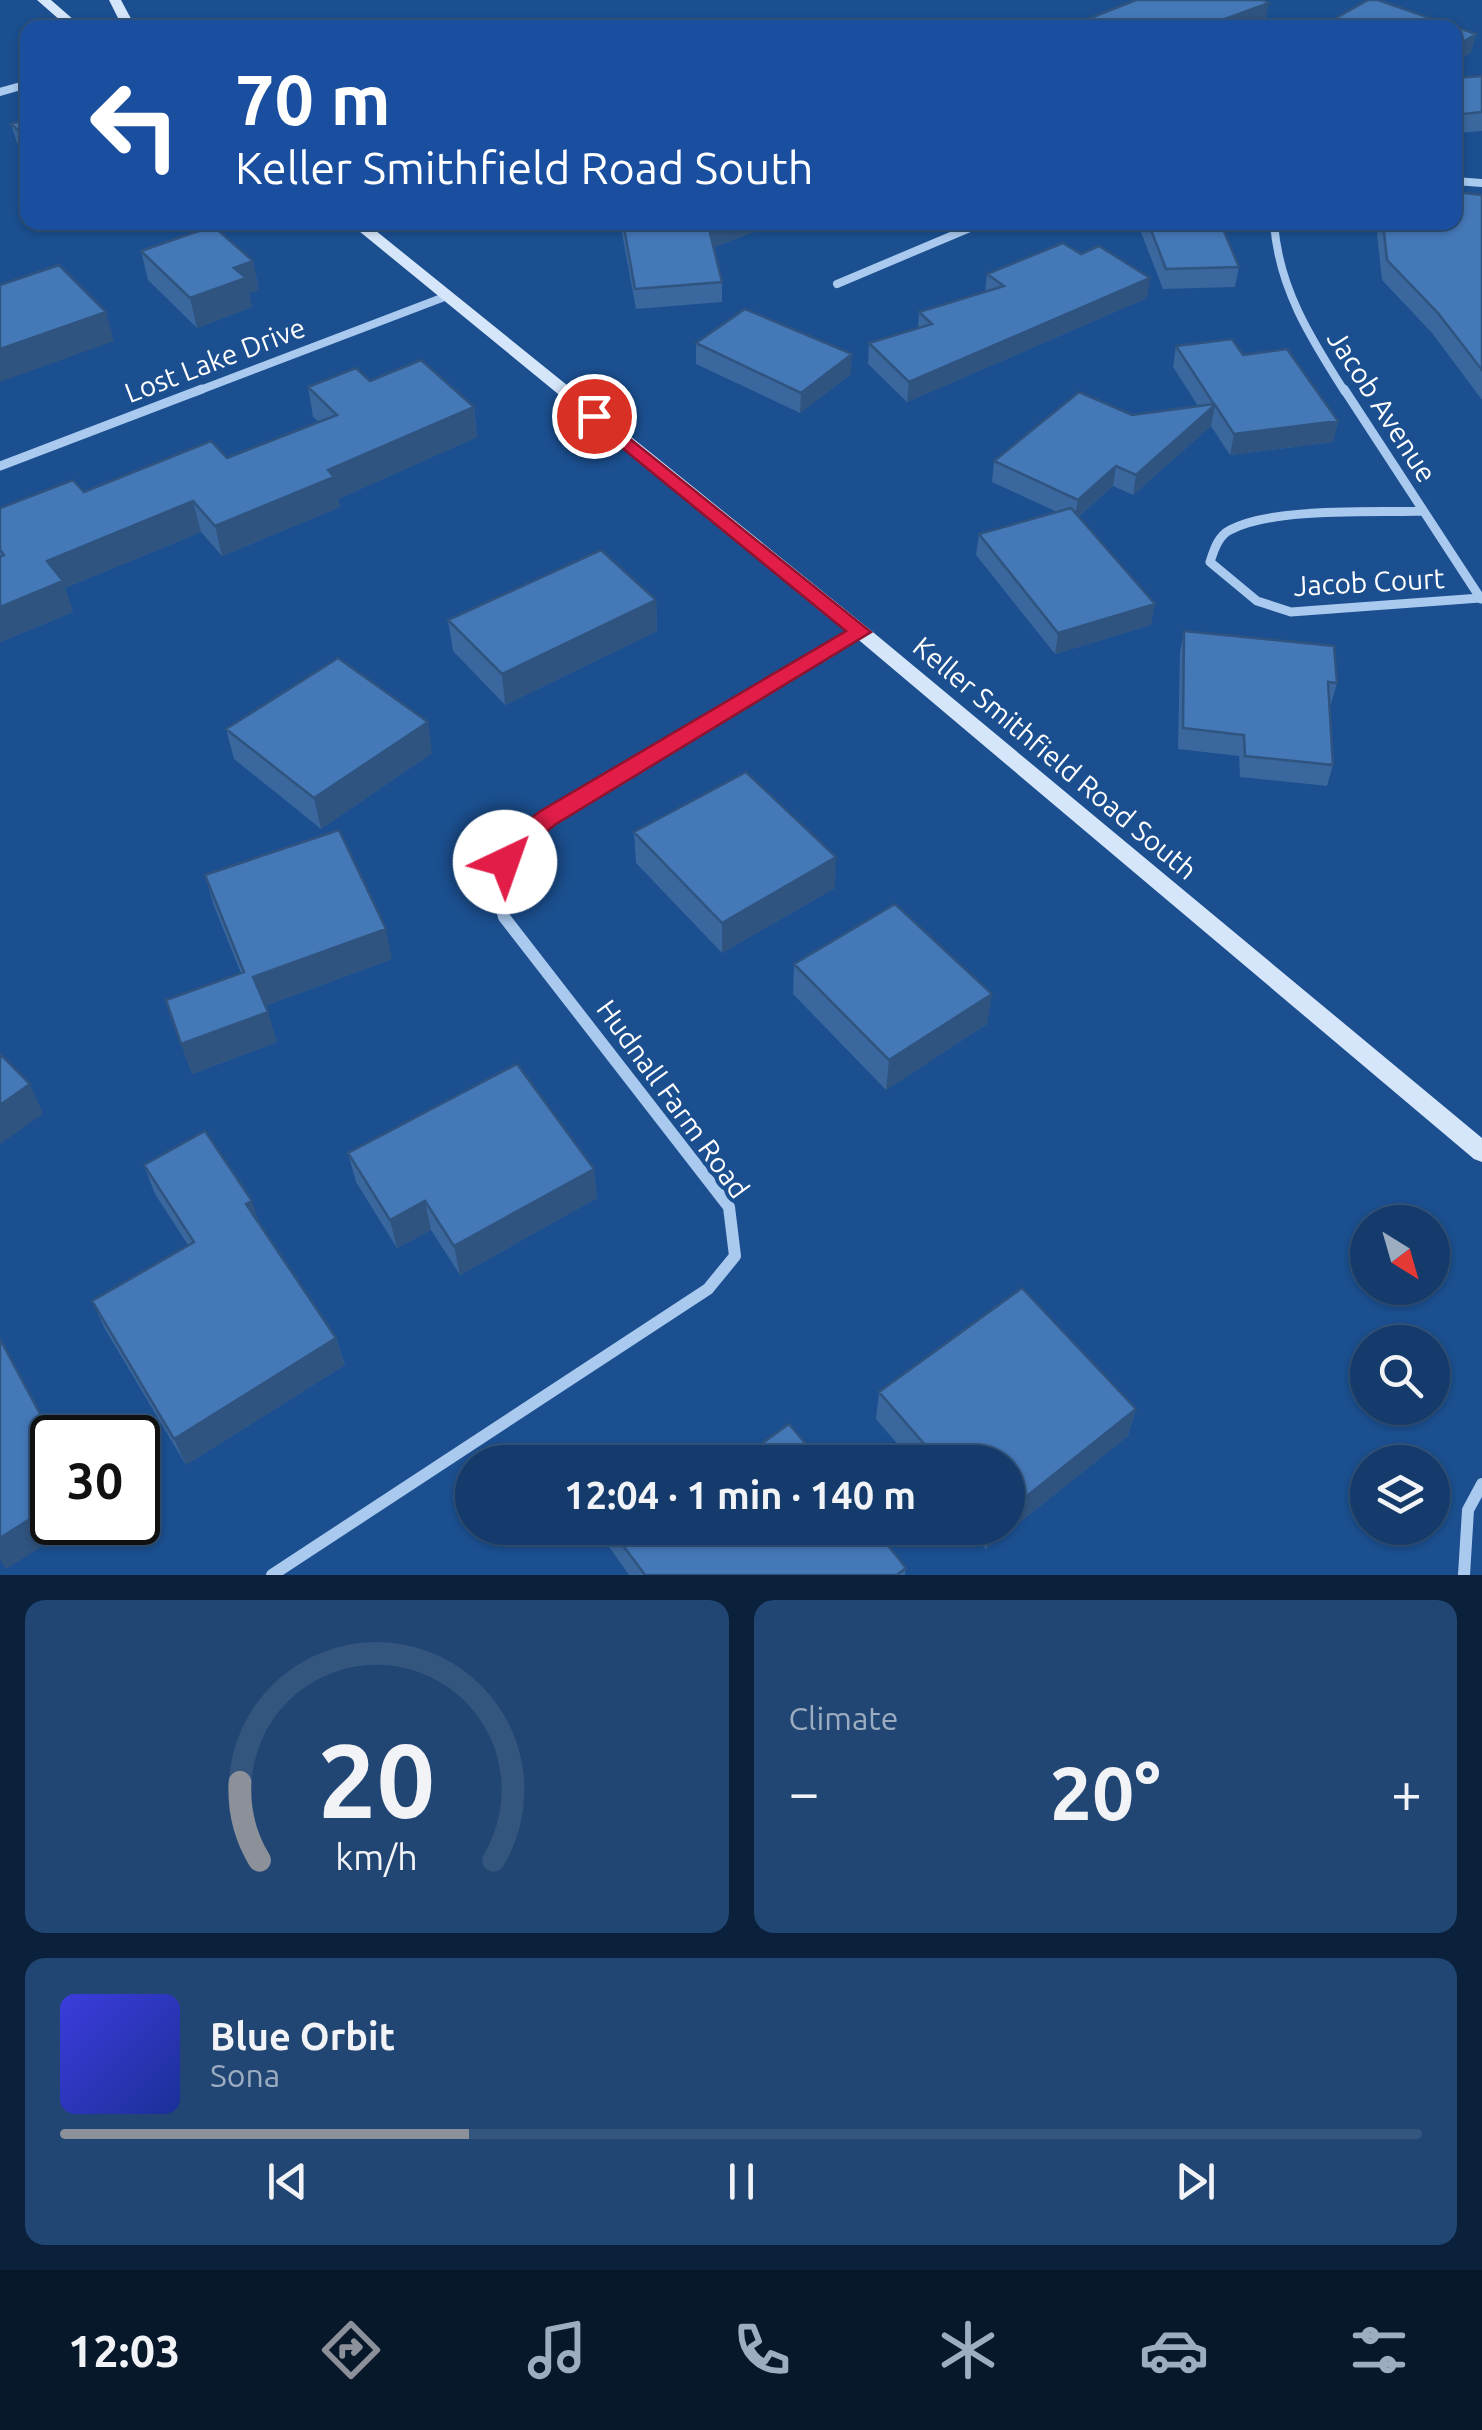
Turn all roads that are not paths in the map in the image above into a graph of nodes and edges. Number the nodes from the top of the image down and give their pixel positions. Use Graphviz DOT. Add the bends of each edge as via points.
graph roads {
  1 [pos="43,0"];
  2 [pos="68,20"];
  3 [pos="366,230"];
  4 [pos="965,230"];
  5 [pos="1274,230"];
  6 [pos="836,284"];
  7 [pos="446,296"];
  8 [pos="0,466"];
  9 [pos="1423,510"];
  10 [pos="1481,599"];
  11 [pos="861,632"];
  12 [pos="1482,1152"];
  13 [pos="1482,1484"];
  14 [pos="272,1575"];
  15 [pos="1464,1575"];
  1 -- 2 [label="main road"];
  3 -- 7 [label="main road, Keller Smithfield Road South"];
  4 -- 6 [label="street"];
  5 -- 9 [label="street, Jacob Avenue" via="1276,256 1306,330"];
  7 -- 8 [label="street, Lost Lake Drive"];
  7 -- 11 [label="main road, Keller Smithfield Road South"];
  9 -- 10 [label="street, Jacob Avenue"];
  9 -- 10 [label="street, Jacob Court" via="1244,525 1226,532 1210,562 1257,601 1292,612"];
  11 -- 12 [label="main road, Keller Smithfield Road South"];
  11 -- 14 [label="street, Hudnall Farm Road" via="548,818 515,843 494,882 504,917 729,1207 735,1256 708,1288"];
  13 -- 15 [label="street" via="1468,1510"];
}
